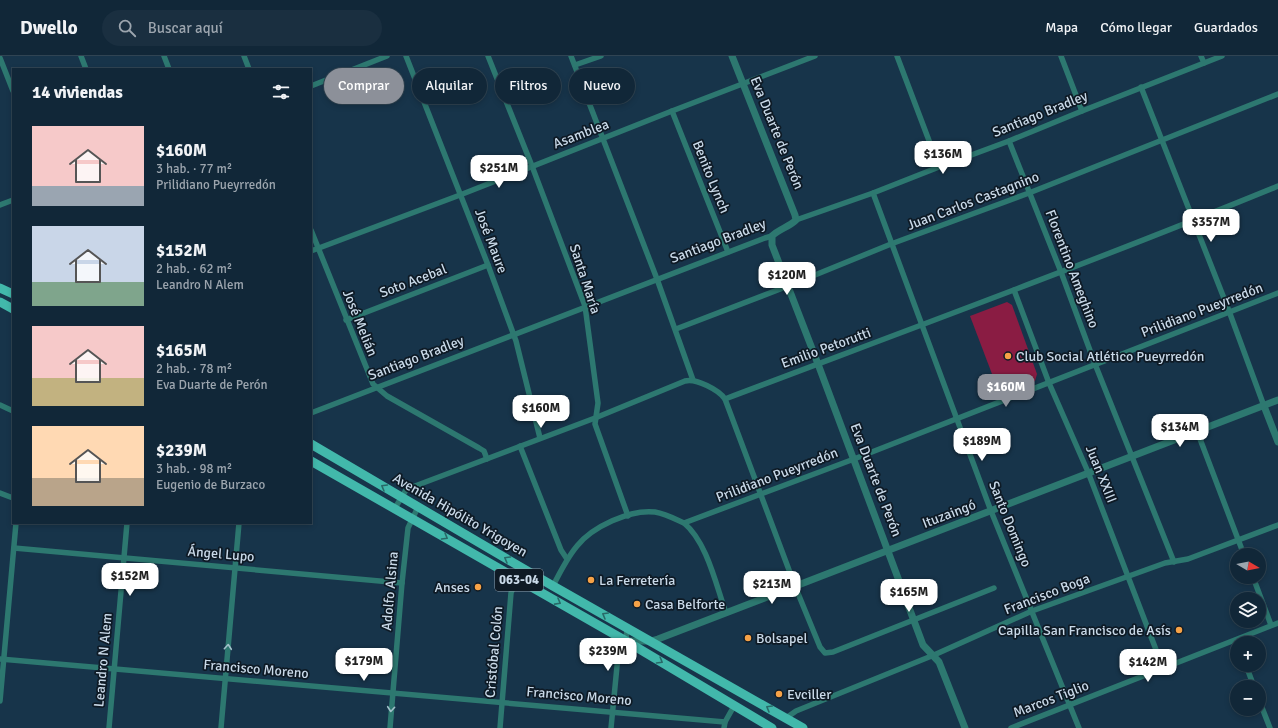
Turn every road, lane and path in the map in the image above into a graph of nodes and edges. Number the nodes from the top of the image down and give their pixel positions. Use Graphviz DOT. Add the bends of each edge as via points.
graph roads {
  1 [pos="81,56"];
  2 [pos="164,56"];
  3 [pos="244,56"];
  4 [pos="387,56"];
  5 [pos="406,56"];
  6 [pos="488,56"];
  7 [pos="571,56"];
  8 [pos="601,56"];
  9 [pos="732,56"];
  10 [pos="815,56"];
  11 [pos="897,56"];
  12 [pos="1061,56"];
  13 [pos="1201,56"];
  14 [pos="1222,56"];
  15 [pos="0,58"];
  16 [pos="1204,63"];
  17 [pos="575,65"];
  18 [pos="86,68"];
  19 [pos="169,68"];
  20 [pos="249,68"];
  21 [pos="743,84"];
  22 [pos="312,86"];
  23 [pos="1141,87"];
  24 [pos="12,88"];
  25 [pos="1278,94"];
  26 [pos="1082,110"];
  27 [pos="672,111"];
  28 [pos="604,138"];
  29 [pos="1162,140"];
  30 [pos="1009,141"];
  31 [pos="532,166"];
  32 [pos="939,167"];
  33 [pos="1278,186"];
  34 [pos="873,193"];
  35 [pos="1029,193"];
  36 [pos="460,195"];
  37 [pos="12,200"];
  38 [pos="0,206"];
  39 [pos="796,220"];
  40 [pos="1193,221"];
  41 [pos="312,233"];
  42 [pos="772,236"];
  43 [pos="891,244"];
  44 [pos="318,248"];
  45 [pos="312,251"];
  46 [pos="728,252"];
  47 [pos="488,265"];
  48 [pos="1061,272"];
  49 [pos="657,279"];
  50 [pos="788,286"];
  51 [pos="0,288"];
  52 [pos="1014,290"];
  53 [pos="1278,293"];
  54 [pos="12,294"];
  55 [pos="0,302"];
  56 [pos="585,306"];
  57 [pos="12,308"];
  58 [pos="1229,311"];
  59 [pos="346,320"];
  60 [pos="922,326"];
  61 [pos="676,329"];
  62 [pos="513,334"];
  63 [pos="818,364"];
  64 [pos="1095,364"];
  65 [pos="692,380"];
  66 [pos="1049,383"];
  67 [pos="375,387"];
  68 [pos="725,399"];
  69 [pos="1278,400"];
  70 [pos="0,405"];
  71 [pos="1264,406"];
  72 [pos="12,411"];
  73 [pos="312,413"];
  74 [pos="595,418"];
  75 [pos="956,418"];
  76 [pos="1197,432"];
  77 [pos="540,438"];
  78 [pos="1278,442"];
  79 [pos="312,445"];
  80 [pos="520,446"];
  81 [pos="1133,456"];
  82 [pos="487,458"];
  83 [pos="854,459"];
  84 [pos="312,462"];
  85 [pos="1088,472"];
  86 [pos="0,493"];
  87 [pos="762,494"];
  88 [pos="402,497"];
  89 [pos="12,498"];
  90 [pos="418,507"];
  91 [pos="395,508"];
  92 [pos="991,511"];
  93 [pos="628,516"];
  94 [pos="411,518"];
  95 [pos="684,523"];
  96 [pos="16,524"];
  97 [pos="127,524"];
  98 [pos="239,524"];
  99 [pos="1278,525"];
  100 [pos="1239,541"];
  101 [pos="14,548"];
  102 [pos="1242,548"];
  103 [pos="889,551"];
  104 [pos="125,557"];
  105 [pos="567,559"];
  106 [pos="1174,562"];
  107 [pos="235,567"];
  108 [pos="1127,577"];
  109 [pos="517,579"];
  110 [pos="402,583"];
  111 [pos="1256,584"];
  112 [pos="553,586"];
  113 [pos="795,586"];
  114 [pos="994,588"];
  115 [pos="1032,611"];
  116 [pos="726,613"];
  117 [pos="914,620"];
  118 [pos="1278,623"];
  119 [pos="1271,625"];
  120 [pos="627,628"];
  121 [pos="1248,636"];
  122 [pos="626,641"];
  123 [pos="651,641"];
  124 [pos="1230,644"];
  125 [pos="934,655"];
  126 [pos="2,659"];
  127 [pos="114,668"];
  128 [pos="1163,668"];
  129 [pos="226,679"];
  130 [pos="393,693"];
  131 [pos="0,701"];
  132 [pos="502,702"];
  133 [pos="1070,705"];
  134 [pos="734,706"];
  135 [pos="612,711"];
  136 [pos="1265,716"];
  137 [pos="786,718"];
  138 [pos="724,725"];
  139 [pos="109,728"];
  140 [pos="221,728"];
  141 [pos="390,728"];
  142 [pos="500,728"];
  143 [pos="611,728"];
  144 [pos="772,728"];
  145 [pos="803,728"];
  146 [pos="965,728"];
  147 [pos="1011,728"];
  148 [pos="1079,728"];
  149 [pos="1270,728"];
  1 -- 18 [label="street"];
  2 -- 19 [label="street"];
  3 -- 20 [label="street"];
  4 -- 22 [label="street"];
  5 -- 36 [label="street, José Maure"];
  6 -- 31 [label="street, Santa María"];
  7 -- 17 [label="street"];
  8 -- 17 [label="street"];
  9 -- 21 [label="street, Eva Duarte de Perón"];
  10 -- 21 [label="street, Asamblea"];
  11 -- 32 [label="street"];
  12 -- 26 [label="street"];
  13 -- 16 [label="street"];
  14 -- 16 [label="street, Santiago Bradley"];
  15 -- 24 [label="street"];
  16 -- 23 [label="street, Santiago Bradley"];
  17 -- 28 [label="street"];
  21 -- 27 [label="street, Asamblea"];
  21 -- 39 [label="street, Eva Duarte de Perón"];
  23 -- 26 [label="street, Santiago Bradley"];
  23 -- 29 [label="street"];
  25 -- 29 [label="street, Juan Carlos Castagnino"];
  26 -- 30 [label="street, Santiago Bradley"];
  27 -- 28 [label="street, Asamblea"];
  27 -- 46 [label="street, Benito Lynch"];
  28 -- 31 [label="street, Asamblea"];
  28 -- 49 [label="street"];
  29 -- 35 [label="street, Juan Carlos Castagnino"];
  29 -- 40 [label="street"];
  30 -- 32 [label="street, Santiago Bradley"];
  30 -- 35 [label="street, Florentino Ameghino"];
  31 -- 36 [label="street, Asamblea"];
  31 -- 56 [label="street, Santa María"];
  32 -- 34 [label="street, Santiago Bradley"];
  33 -- 40 [label="street, Emilio Petorutti"];
  34 -- 39 [label="street, Santiago Bradley"];
  34 -- 43 [label="street, Santo Domingo"];
  35 -- 43 [label="street, Juan Carlos Castagnino"];
  35 -- 48 [label="street, Florentino Ameghino"];
  36 -- 44 [label="street, Asamblea"];
  36 -- 47 [label="street, José Maure"];
  37 -- 38 [label="street"];
  39 -- 42 [label="street, Santiago Bradley"];
  40 -- 48 [label="street, Emilio Petorutti"];
  40 -- 58 [label="street"];
  41 -- 44 [label="street, José Melián"];
  42 -- 46 [label="street, Santiago Bradley"];
  42 -- 50 [label="street, Eva Duarte de Perón" via="772,245"];
  43 -- 50 [label="street, Juan Carlos Castagnino"];
  43 -- 60 [label="street, Santo Domingo"];
  44 -- 45 [label="street, Asamblea"];
  44 -- 59 [label="street, José Melián"];
  46 -- 49 [label="street, Santiago Bradley"];
  47 -- 59 [label="street, Soto Acebal"];
  47 -- 62 [label="street, José Maure"];
  48 -- 52 [label="street, Emilio Petorutti"];
  48 -- 64 [label="street, Florentino Ameghino"];
  49 -- 56 [label="street, Santiago Bradley"];
  49 -- 61 [label="street"];
  50 -- 61 [label="street, Juan Carlos Castagnino"];
  50 -- 63 [label="street, Eva Duarte de Perón"];
  51 -- 54 [label="main road"];
  52 -- 60 [label="street, Emilio Petorutti"];
  52 -- 66 [label="street, Juan XXIII"];
  53 -- 58 [label="street, Prilidiano Pueyrredón"];
  55 -- 57 [label="main road"];
  56 -- 62 [label="street, Santiago Bradley"];
  56 -- 74 [label="street, Santa María" via="598,403"];
  58 -- 64 [label="street, Prilidiano Pueyrredón"];
  58 -- 71 [label="street"];
  59 -- 67 [label="street, José Melián"];
  60 -- 63 [label="street, Emilio Petorutti"];
  60 -- 75 [label="street, Santo Domingo"];
  61 -- 65 [label="street"];
  62 -- 67 [label="street, Santiago Bradley"];
  62 -- 77 [label="street, José Maure"];
  63 -- 68 [label="street, Emilio Petorutti"];
  63 -- 83 [label="street, Eva Duarte de Perón"];
  64 -- 66 [label="street, Prilidiano Pueyrredón"];
  64 -- 81 [label="street, Florentino Ameghino"];
  65 -- 68 [label="street"];
  65 -- 74 [label="street" via="685,380"];
  66 -- 75 [label="street, Prilidiano Pueyrredón"];
  66 -- 85 [label="street, Juan XXIII"];
  67 -- 73 [label="street, Santiago Bradley"];
  67 -- 82 [label="street, José Melián" via="484,451"];
  68 -- 87 [label="street"];
  69 -- 71 [label="street, Ituzaingó"];
  70 -- 72 [label="street"];
  71 -- 76 [label="street, Ituzaingó"];
  71 -- 78 [label="street"];
  74 -- 77 [label="street"];
  74 -- 93 [label="street, Santa María" via="596,428"];
  75 -- 83 [label="street, Prilidiano Pueyrredón"];
  75 -- 92 [label="street, Santo Domingo"];
  76 -- 81 [label="street, Ituzaingó"];
  76 -- 100 [label="street"];
  77 -- 80 [label="street"];
  88 -- 79 [label="main road, Avenida Hipólito Yrigoyen / 063-04, one-way"];
  80 -- 82 [label="street"];
  80 -- 105 [label="street" via="561,550"];
  81 -- 85 [label="street, Ituzaingó"];
  81 -- 106 [label="street, Florentino Ameghino"];
  82 -- 88 [label="street" via="410,488"];
  83 -- 87 [label="street, Prilidiano Pueyrredón"];
  83 -- 103 [label="street, Eva Duarte de Perón"];
  84 -- 91 [label="main road, Avenida Hipólito Yrigoyen / 063-04"];
  85 -- 92 [label="street, Ituzaingó"];
  85 -- 108 [label="street, Juan XXIII"];
  86 -- 89 [label="street"];
  87 -- 95 [label="street, Prilidiano Pueyrredón"];
  87 -- 113 [label="street"];
  88 -- 90 [label="main road, Avenida Hipólito Yrigoyen / 063-04"];
  88 -- 91 [label="street"];
  90 -- 94 [label="street, Adolfo Alsina"];
  112 -- 90 [label="main road, Avenida Hipólito Yrigoyen / 063-04, one-way"];
  91 -- 94 [label="main road, Avenida Hipólito Yrigoyen / 063-04"];
  92 -- 103 [label="street, Ituzaingó"];
  92 -- 115 [label="street, Santo Domingo"];
  93 -- 95 [label="street" via="640,512 655,512"];
  93 -- 105 [label="street" via="584,538"];
  94 -- 109 [label="main road, Avenida Hipólito Yrigoyen / 063-04, one-way"];
  94 -- 110 [label="street, Adolfo Alsina"];
  95 -- 116 [label="street" via="702,546"];
  96 -- 101 [label="street"];
  97 -- 104 [label="street, Leandro N Alem"];
  98 -- 107 [label="street"];
  99 -- 100 [label="street, Francisco Boga"];
  100 -- 102 [label="street"];
  100 -- 106 [label="street, Francisco Boga"];
  101 -- 104 [label="street, Ángel Lupo"];
  101 -- 126 [label="street"];
  103 -- 113 [label="street, Ituzaingó"];
  103 -- 117 [label="street, Eva Duarte de Perón"];
  104 -- 107 [label="street, Ángel Lupo"];
  104 -- 127 [label="street, Leandro N Alem"];
  105 -- 112 [label="street"];
  106 -- 108 [label="street, Francisco Boga"];
  107 -- 110 [label="street, Ángel Lupo"];
  129 -- 107 [label="street, one-way"];
  108 -- 115 [label="street, Francisco Boga"];
  108 -- 128 [label="street, Juan XXIII"];
  109 -- 122 [label="main road, Avenida Hipólito Yrigoyen / 063-04, one-way"];
  109 -- 132 [label="street, Cristóbal Colón" via="511,593"];
  110 -- 130 [label="street, Adolfo Alsina"];
  111 -- 119 [label="street"];
  120 -- 112 [label="main road, Avenida Hipólito Yrigoyen / 063-04, one-way"];
  113 -- 116 [label="street, Ituzaingó"];
  113 -- 117 [label="street" via="820,647 825,653"];
  114 -- 117 [label="street"];
  115 -- 125 [label="street, Francisco Boga"];
  115 -- 133 [label="street, Santo Domingo"];
  116 -- 123 [label="street, Ituzaingó"];
  117 -- 125 [label="street, Eva Duarte de Perón" via="925,648"];
  118 -- 119 [label="street, Marcos Tiglio"];
  119 -- 121 [label="street, Marcos Tiglio"];
  120 -- 122 [label="street"];
  120 -- 123 [label="main road, Avenida Hipólito Yrigoyen / 063-04"];
  122 -- 123 [label="street, Ituzaingó"];
  122 -- 134 [label="main road, Avenida Hipólito Yrigoyen / 063-04, one-way"];
  122 -- 135 [label="street" via="618,656"];
  137 -- 123 [label="main road, Avenida Hipólito Yrigoyen / 063-04, one-way"];
  124 -- 128 [label="street, Marcos Tiglio"];
  125 -- 137 [label="street, Francisco Boga" via="796,711"];
  125 -- 146 [label="street, Eva Duarte de Perón"];
  126 -- 127 [label="street, Francisco Moreno"];
  126 -- 131 [label="street"];
  127 -- 129 [label="street, Francisco Moreno"];
  127 -- 139 [label="street, Leandro N Alem"];
  128 -- 133 [label="street, Marcos Tiglio"];
  129 -- 130 [label="street, Francisco Moreno"];
  129 -- 140 [label="street"];
  130 -- 132 [label="street, Francisco Moreno"];
  130 -- 141 [label="street, Adolfo Alsina, one-way"];
  132 -- 135 [label="street, Francisco Moreno"];
  132 -- 142 [label="street, Cristóbal Colón"];
  133 -- 147 [label="street, Marcos Tiglio"];
  133 -- 148 [label="street, Santo Domingo"];
  134 -- 138 [label="street"];
  134 -- 144 [label="main road, Avenida Hipólito Yrigoyen / 063-04"];
  135 -- 138 [label="street, Francisco Moreno"];
  135 -- 143 [label="street"];
  136 -- 149 [label="street"];
  137 -- 145 [label="main road, Avenida Hipólito Yrigoyen / 063-04"];
}
